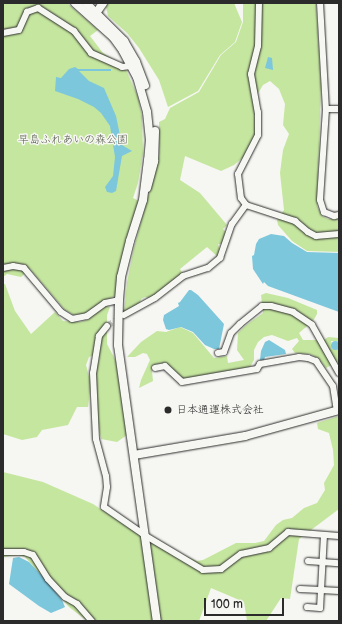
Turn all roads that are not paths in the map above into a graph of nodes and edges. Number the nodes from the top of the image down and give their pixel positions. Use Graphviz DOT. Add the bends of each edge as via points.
graph roads {
  1 [pos="75,3"];
  2 [pos="86,3"];
  3 [pos="103,3"];
  4 [pos="259,3"];
  5 [pos="320,3"];
  6 [pos="95,15"];
  7 [pos="3,33"];
  8 [pos="131,66"];
  9 [pos="326,109"];
  10 [pos="339,109"];
  11 [pos="143,200"];
  12 [pos="246,205"];
  13 [pos="339,215"];
  14 [pos="339,234"];
  15 [pos="3,268"];
  16 [pos="119,300"];
  17 [pos="124,315"];
  18 [pos="107,326"];
  19 [pos="218,353"];
  20 [pos="155,368"];
  21 [pos="339,373"];
  22 [pos="338,410"];
  23 [pos="134,455"];
  24 [pos="324,535"];
  25 [pos="146,536"];
  26 [pos="339,536"];
  27 [pos="3,552"];
  28 [pos="308,561"];
  29 [pos="322,562"];
  30 [pos="339,563"];
  31 [pos="300,589"];
  32 [pos="321,590"];
  33 [pos="339,591"];
  34 [pos="307,607"];
  35 [pos="92,621"];
  36 [pos="157,621"];
  1 -- 6 [label="street"];
  2 -- 6 [label="street"];
  3 -- 6 [label="street"];
  4 -- 12 [label="street" via="258,46 251,74 258,112 258,135 238,174 241,198"];
  5 -- 9 [label="street"];
  6 -- 8 [label="street"];
  6 -- 11 [label="street" via="113,29 127,46 142,75 150,100 154,126 154,161"];
  7 -- 8 [label="street" via="19,30 27,12 38,8 74,31 91,53 122,67"];
  8 -- 11 [label="street" via="142,92 149,128"];
  9 -- 10 [label="street"];
  9 -- 13 [label="street" via="320,200 324,212"];
  11 -- 16 [label="street" via="128,247"];
  12 -- 14 [label="street" via="295,221 316,236"];
  12 -- 17 [label="street" via="232,224 220,258 208,268 184,276 155,298"];
  15 -- 16 [label="street" via="24,268 61,312 72,319 87,316 105,304"];
  16 -- 23 [label="street" via="119,356"];
  18 -- 25 [label="street" via="99,336 93,373 96,439 107,487 104,507"];
  19 -- 21 [label="street" via="224,352 231,333 240,324 262,306 271,306 293,312 312,325"];
  20 -- 22 [label="street" via="165,366 182,382 257,369 260,364 299,357 308,358 316,361 333,386"];
  22 -- 23 [label="street" via="278,429"];
  23 -- 25 [label="street"];
  24 -- 25 [label="street" via="288,532 269,548 241,554 218,570 203,570"];
  24 -- 26 [label="street"];
  24 -- 29 [label="street"];
  25 -- 36 [label="street"];
  27 -- 35 [label="street" via="33,554 48,579 65,597 78,604"];
  28 -- 29 [label="street"];
  29 -- 30 [label="street"];
  29 -- 32 [label="street"];
  31 -- 32 [label="street"];
  32 -- 33 [label="street"];
  32 -- 34 [label="street" via="320,608"];
}
